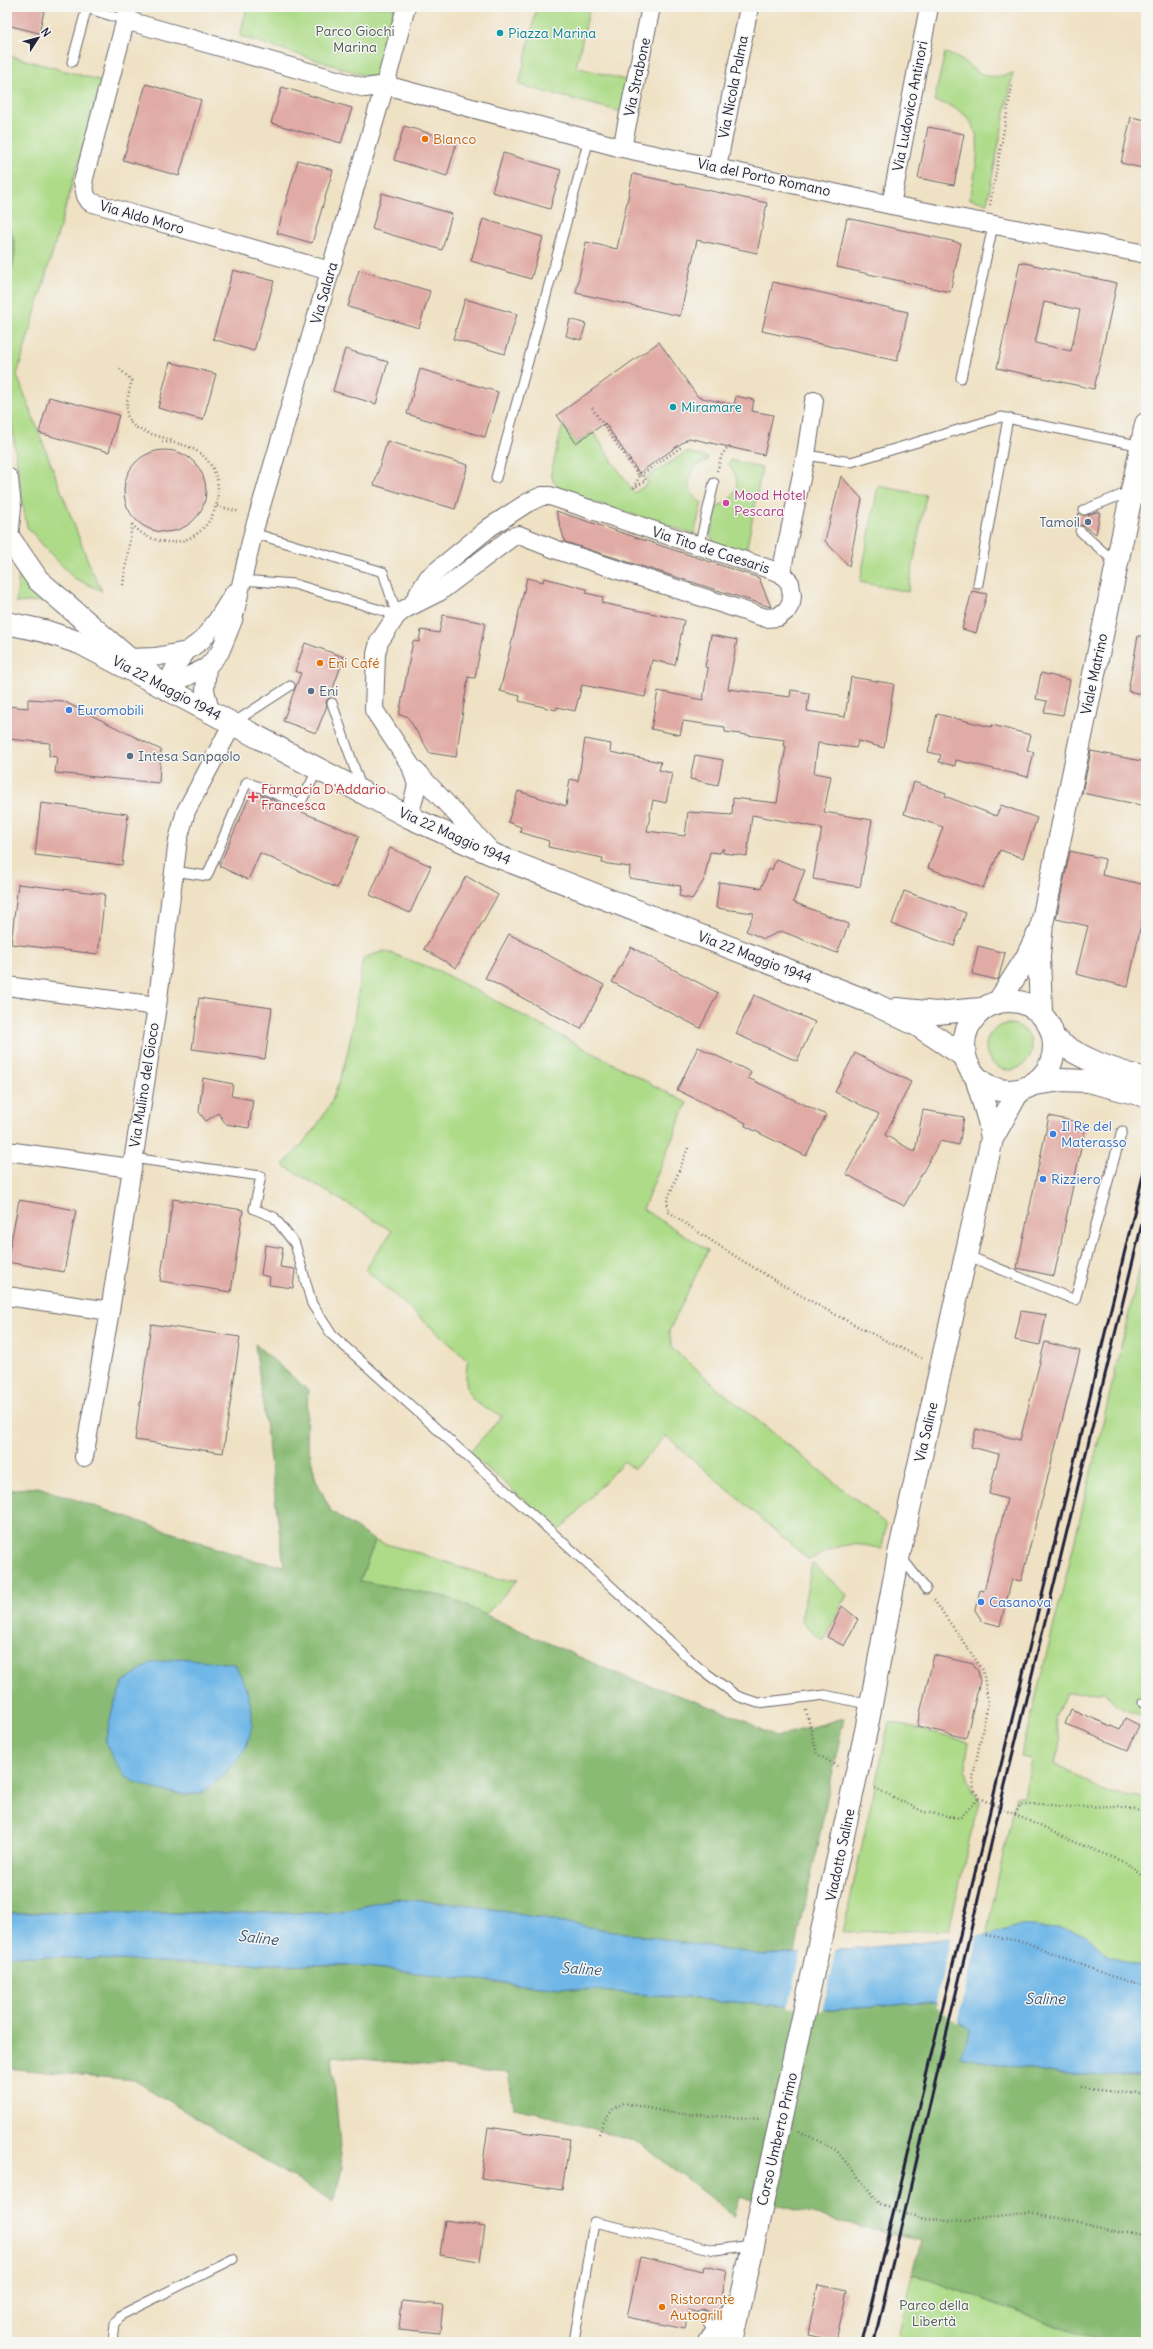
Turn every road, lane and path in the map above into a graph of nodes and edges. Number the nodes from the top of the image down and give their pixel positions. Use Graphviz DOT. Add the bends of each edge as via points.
graph roads {
  1 [pos="406,7"];
  2 [pos="651,7"];
  3 [pos="749,7"];
  4 [pos="929,7"];
  5 [pos="86,8"];
  6 [pos="127,13"];
  7 [pos="72,62"];
  8 [pos="385,85"];
  9 [pos="1012,86"];
  10 [pos="589,139"];
  11 [pos="622,148"];
  12 [pos="717,167"];
  13 [pos="891,205"];
  14 [pos="991,218"];
  15 [pos="1146,254"];
  16 [pos="330,271"];
  17 [pos="120,369"];
  18 [pos="961,378"];
  19 [pos="814,400"];
  20 [pos="592,408"];
  21 [pos="1008,418"];
  22 [pos="1146,424"];
  23 [pos="160,442"];
  24 [pos="176,442"];
  25 [pos="683,446"];
  26 [pos="1142,446"];
  27 [pos="727,448"];
  28 [pos="722,455"];
  29 [pos="806,455"];
  30 [pos="640,472"];
  31 [pos="639,476"];
  32 [pos="496,478"];
  33 [pos="7,479"];
  34 [pos="714,484"];
  35 [pos="1132,491"];
  36 [pos="535,499"];
  37 [pos="217,506"];
  38 [pos="1084,510"];
  39 [pos="256,525"];
  40 [pos="494,525"];
  41 [pos="1080,531"];
  42 [pos="7,536"];
  43 [pos="7,539"];
  44 [pos="506,540"];
  45 [pos="539,543"];
  46 [pos="699,547"];
  47 [pos="1117,564"];
  48 [pos="780,573"];
  49 [pos="242,580"];
  50 [pos="978,584"];
  51 [pos="123,585"];
  52 [pos="414,603"];
  53 [pos="397,615"];
  54 [pos="7,623"];
  55 [pos="187,651"];
  56 [pos="124,660"];
  57 [pos="207,667"];
  58 [pos="290,686"];
  59 [pos="166,687"];
  60 [pos="332,703"];
  61 [pos="210,710"];
  62 [pos="233,723"];
  63 [pos="411,766"];
  64 [pos="318,769"];
  65 [pos="363,792"];
  66 [pos="409,817"];
  67 [pos="494,855"];
  68 [pos="174,870"];
  69 [pos="1042,924"];
  70 [pos="7,986"];
  71 [pos="872,1003"];
  72 [pos="990,1005"];
  73 [pos="157,1006"];
  74 [pos="1041,1013"];
  75 [pos="1054,1039"];
  76 [pos="964,1056"];
  77 [pos="976,1077"];
  78 [pos="1146,1079"];
  79 [pos="1026,1087"];
  80 [pos="1146,1096"];
  81 [pos="1122,1131"];
  82 [pos="992,1139"];
  83 [pos="688,1148"];
  84 [pos="7,1151"];
  85 [pos="131,1163"];
  86 [pos="966,1255"];
  87 [pos="7,1296"];
  88 [pos="110,1311"];
  89 [pos="941,1367"];
  90 [pos="84,1457"];
  91 [pos="899,1554"];
  92 [pos="926,1590"];
  93 [pos="871,1705"];
  94 [pos="867,1726"];
  95 [pos="1146,1812"];
  96 [pos="1015,1814"];
  97 [pos="1146,1878"];
  98 [pos="986,1935"];
  99 [pos="812,1984"];
  100 [pos="1146,1986"];
  101 [pos="1082,2088"];
  102 [pos="1146,2095"];
  103 [pos="761,2120"];
  104 [pos="798,2130"];
  105 [pos="599,2134"];
  106 [pos="755,2236"];
  107 [pos="1146,2237"];
  108 [pos="233,2259"];
  109 [pos="702,2315"];
  110 [pos="719,2339"];
  111 [pos="113,2342"];
  112 [pos="574,2342"];
  1 -- 8 [label="street, Via Salara"];
  2 -- 11 [label="street, Via Strabone"];
  3 -- 12 [label="street, Via Nicola Palma"];
  4 -- 13 [label="street, Via Ludovico Antinori"];
  5 -- 6 [label="lane"];
  5 -- 7 [label="lane"];
  6 -- 8 [label="street" via="365,88"];
  6 -- 16 [label="street, Via Aldo Moro" via="83,182 90,202"];
  8 -- 10 [label="street, Via del Porto Romano"];
  8 -- 16 [label="street, Via Salara"];
  9 -- 14 [label="path"];
  10 -- 11 [label="street, Via del Porto Romano"];
  10 -- 32 [label="lane"];
  11 -- 12 [label="street, Via del Porto Romano"];
  12 -- 13 [label="street, Via del Porto Romano"];
  13 -- 14 [label="street, Via del Porto Romano"];
  14 -- 15 [label="street, Via del Porto Romano"];
  14 -- 18 [label="lane"];
  16 -- 39 [label="street, Via Salara"];
  17 -- 24 [label="path" via="132,381 128,393 127,419 130,424"];
  19 -- 29 [label="street"];
  20 -- 31 [label="path"];
  21 -- 26 [label="lane"];
  21 -- 29 [label="lane" via="1001,417 851,462"];
  21 -- 50 [label="lane"];
  22 -- 26 [label="main road, Viale Matrino"];
  23 -- 24 [label="path"];
  24 -- 37 [label="path" via="197,451 206,458 215,472 219,489"];
  25 -- 31 [label="path"];
  26 -- 35 [label="main road, Viale Matrino"];
  27 -- 28 [label="path"];
  29 -- 48 [label="street"];
  30 -- 31 [label="path, bridge" via="646,480 634,488"];
  33 -- 42 [label="main road" via="10,507"];
  34 -- 46 [label="lane"];
  35 -- 38 [label="lane" via="1096,508"];
  35 -- 47 [label="main road, Viale Matrino"];
  36 -- 40 [label="street, Via Tito de Caesaris"];
  36 -- 45 [label="street, Via Tito de Caesaris" via="525,511 524,526 532,539"];
  36 -- 46 [label="street, Via Tito de Caesaris" via="542,496 555,497"];
  37 -- 39 [label="path"];
  37 -- 51 [label="path" via="210,521 184,540 167,542 151,539 137,531 132,524"];
  39 -- 49 [label="street, Via Salara"];
  39 -- 53 [label="lane" via="382,572"];
  40 -- 44 [label="street" via="500,524 506,529"];
  40 -- 52 [label="street, Via Tito de Caesaris" via="428,578"];
  41 -- 47 [label="lane" via="1091,537"];
  42 -- 43 [label="main road"];
  42 -- 56 [label="main road" via="38,580"];
  44 -- 45 [label="street, Via Tito de Caesaris" via="519,535"];
  44 -- 52 [label="street, Via Tito de Caesaris" via="440,592"];
  45 -- 48 [label="street, Via Tito de Caesaris" via="766,618 778,617 791,603 792,588"];
  46 -- 48 [label="street, Via Tito de Caesaris"];
  47 -- 69 [label="main road, Viale Matrino"];
  49 -- 53 [label="lane" via="294,584"];
  49 -- 55 [label="street, Via Salara" via="202,640"];
  49 -- 57 [label="street, Via Salara" via="233,620 223,645"];
  52 -- 53 [label="street, Via Tito de Caesaris"];
  53 -- 63 [label="street, Via Tito de Caesaris" via="379,642 376,654 374,710"];
  54 -- 56 [label="main road, Via 22 Maggio 1944" via="44,631"];
  55 -- 56 [label="street, Via Salara"];
  55 -- 59 [label="street, Via Salara" via="176,665"];
  56 -- 59 [label="main road, Via 22 Maggio 1944"];
  57 -- 59 [label="street, Via Salara"];
  57 -- 61 [label="street" via="205,690"];
  58 -- 62 [label="lane"];
  59 -- 61 [label="main road, Via 22 Maggio 1944"];
  60 -- 65 [label="lane"];
  61 -- 62 [label="main road, Via 22 Maggio 1944"];
  62 -- 64 [label="main road, Via 22 Maggio 1944"];
  62 -- 68 [label="street, Via Mulino del Gioco" via="186,811"];
  63 -- 66 [label="street, Via Tito de Caesaris" via="417,785"];
  63 -- 67 [label="street, Via Tito de Caesaris"];
  64 -- 65 [label="main road, Via 22 Maggio 1944"];
  64 -- 68 [label="lane" via="300,804 247,782 207,876"];
  65 -- 66 [label="main road, Via 22 Maggio 1944"];
  66 -- 67 [label="main road, Via 22 Maggio 1944"];
  67 -- 71 [label="main road, Via 22 Maggio 1944"];
  68 -- 73 [label="street, Via Mulino del Gioco"];
  69 -- 72 [label="main road, Viale Matrino" via="1026,960"];
  69 -- 74 [label="main road, Viale Matrino" via="1039,956"];
  70 -- 73 [label="street"];
  71 -- 72 [label="main road, Via 22 Maggio 1944" via="936,1013"];
  71 -- 76 [label="main road, Via 22 Maggio 1944" via="917,1025"];
  72 -- 74 [label="main road" via="1021,1002"];
  72 -- 76 [label="main road" via="972,1018 963,1042"];
  73 -- 85 [label="street, Via Mulino del Gioco"];
  74 -- 75 [label="main road" via="1050,1025"];
  75 -- 78 [label="main road" via="1092,1063"];
  75 -- 79 [label="main road" via="1050,1065 1043,1076"];
  76 -- 77 [label="main road"];
  77 -- 79 [label="main road" via="996,1089 1007,1091"];
  77 -- 82 [label="main road, Via Saline"];
  79 -- 80 [label="main road" via="1061,1080 1088,1081"];
  79 -- 82 [label="main road, Via Saline"];
  81 -- 86 [label="lane" via="1075,1300"];
  82 -- 86 [label="main road, Via Saline"];
  83 -- 89 [label="path" via="667,1201 669,1212 730,1254 872,1334"];
  84 -- 85 [label="street"];
  85 -- 88 [label="street, Via Mulino del Gioco"];
  85 -- 93 [label="lane" via="260,1176 254,1209 274,1217 295,1244 312,1304 332,1336 709,1675 737,1696 758,1703 825,1695"];
  86 -- 89 [label="main road, Via Saline"];
  87 -- 88 [label="street"];
  88 -- 90 [label="street, Via Mulino del Gioco"];
  89 -- 91 [label="main road, Via Saline"];
  91 -- 92 [label="lane"];
  91 -- 93 [label="main road, Via Saline"];
  92 -- 96 [label="path" via="983,1670 988,1703 973,1777 974,1789 979,1798"];
  93 -- 94 [label="main road, Via Saline"];
  94 -- 99 [label="main road, Viadotto Saline, bridge"];
  95 -- 96 [label="path" via="1118,1806 1040,1804 1020,1806"];
  96 -- 97 [label="path" via="1126,1863"];
  98 -- 100 [label="path" via="1025,1942 1110,1976"];
  99 -- 106 [label="main road, Corso Umberto Primo, bridge"];
  101 -- 102 [label="path"];
  103 -- 105 [label="path" via="753,2117 670,2113 624,2103 614,2108 604,2121"];
  104 -- 107 [label="path" via="836,2150 881,2205 925,2219 968,2221 1029,2211"];
  106 -- 110 [label="main road, Corso Umberto Primo" via="742,2295"];
  106 -- 112 [label="lane" via="715,2250 594,2222"];
  108 -- 111 [label="lane" via="121,2315 115,2324"];
  109 -- 110 [label="lane"];
}
